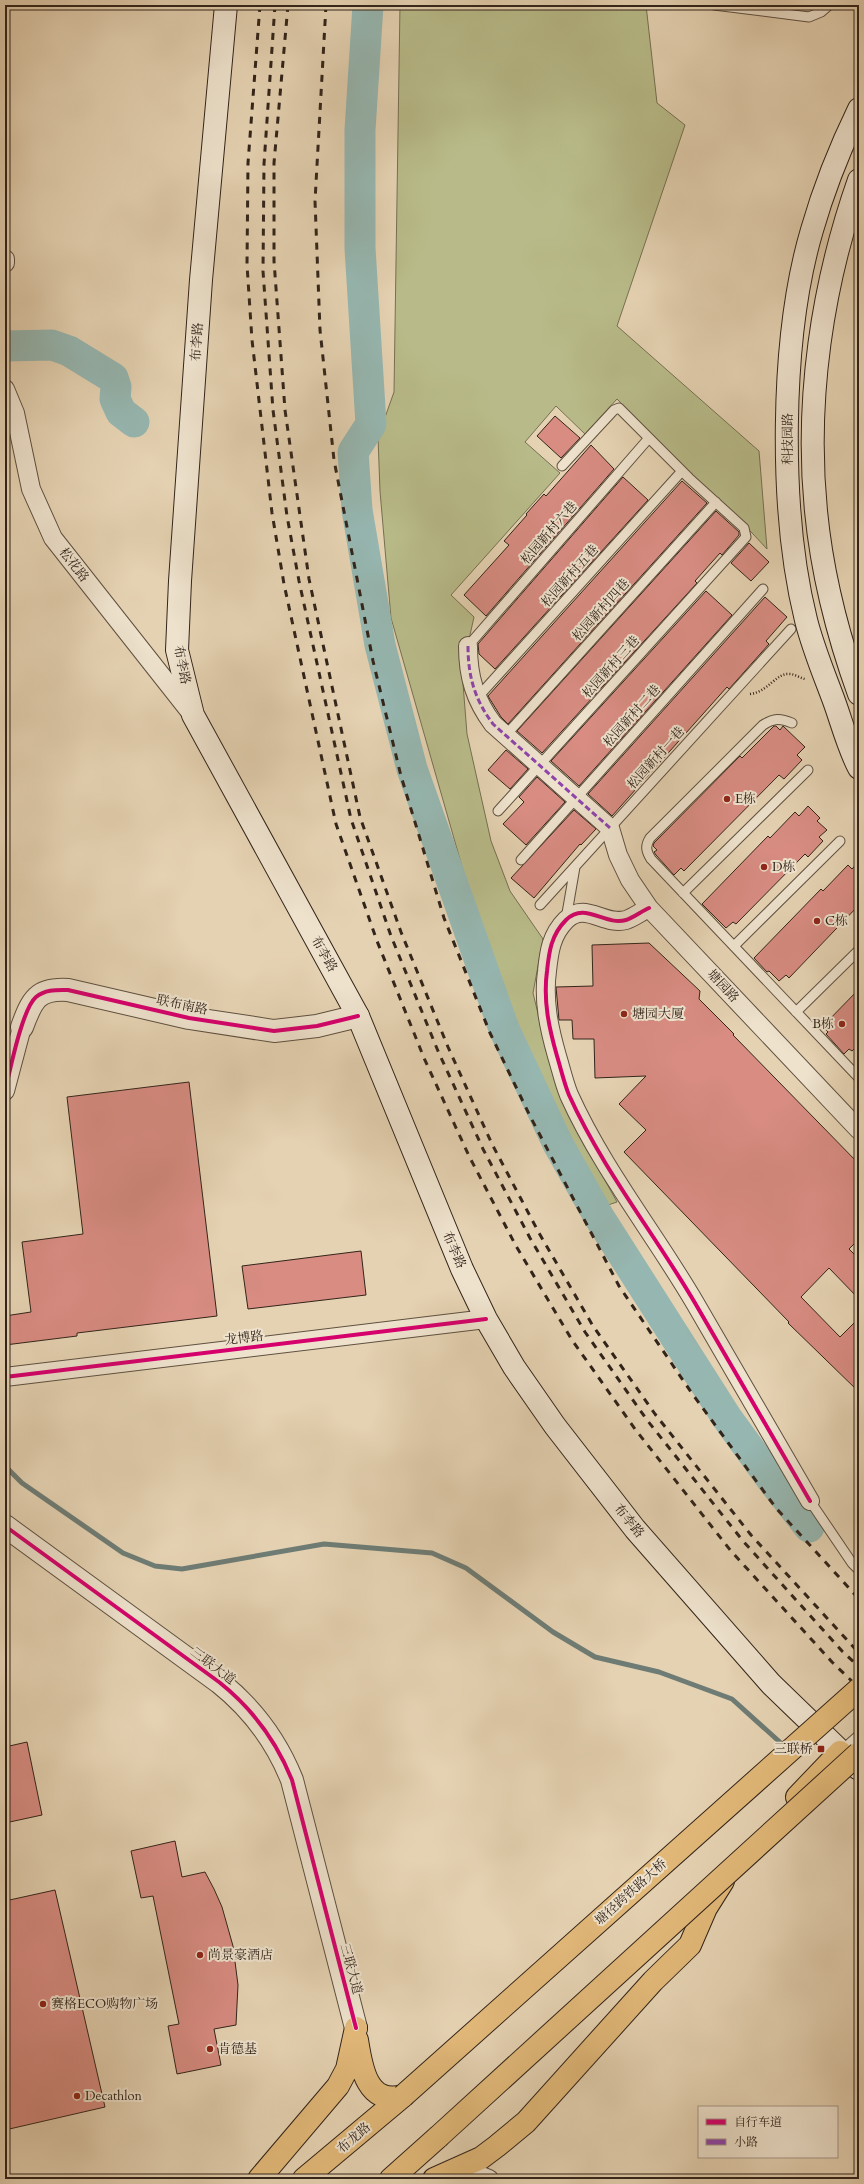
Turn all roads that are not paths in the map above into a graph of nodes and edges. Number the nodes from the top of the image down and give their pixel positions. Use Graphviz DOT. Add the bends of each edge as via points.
graph roads {
  1 [pos="226,5"];
  2 [pos="714,5"];
  3 [pos="829,5"];
  4 [pos="859,109"];
  5 [pos="859,180"];
  6 [pos="819,206"];
  7 [pos="847,214"];
  8 [pos="5,259"];
  9 [pos="5,263"];
  10 [pos="5,389"];
  11 [pos="649,438"];
  12 [pos="562,466"];
  13 [pos="682,471"];
  14 [pos="716,502"];
  15 [pos="763,589"];
  16 [pos="791,630"];
  17 [pos="468,646"];
  18 [pos="859,694"];
  19 [pos="477,698"];
  20 [pos="193,715"];
  21 [pos="792,723"];
  22 [pos="506,735"];
  23 [pos="539,765"];
  24 [pos="859,768"];
  25 [pos="808,770"];
  26 [pos="576,797"];
  27 [pos="498,811"];
  28 [pos="610,828"];
  29 [pos="840,841"];
  30 [pos="521,860"];
  31 [pos="575,866"];
  32 [pos="683,893"];
  33 [pos="540,905"];
  34 [pos="649,908"];
  35 [pos="565,920"];
  36 [pos="734,946"];
  37 [pos="859,950"];
  38 [pos="796,1012"];
  39 [pos="358,1016"];
  40 [pos="22,1027"];
  41 [pos="857,1074"];
  42 [pos="5,1091"];
  43 [pos="859,1130"];
  44 [pos="486,1319"];
  45 [pos="5,1377"];
  46 [pos="810,1501"];
  47 [pos="5,1526"];
  48 [pos="859,1570"];
  49 [pos="859,1689"];
  50 [pos="859,1735"];
  51 [pos="850,1752"];
  52 [pos="859,1769"];
  53 [pos="356,2028"];
  54 [pos="403,2096"];
  55 [pos="462,2168"];
  56 [pos="260,2179"];
  57 [pos="304,2179"];
  58 [pos="391,2179"];
  59 [pos="434,2179"];
  60 [pos="489,2179"];
  1 -- 20 [label="main road, 布李路" via="201,280 180,581 177,650"];
  2 -- 3 [label="lane" via="809,16 821,12"];
  4 -- 6 [label="main road, 科技园路" via="838,154"];
  5 -- 7 [label="main road, 科技园路"];
  6 -- 7 [label="main road"];
  6 -- 24 [label="main road, 科技园路" via="811,232 795,315 790,374 790,499 798,580 806,618 825,679"];
  7 -- 18 [label="main road, 科技园路" via="830,277 819,349 813,471 816,512 828,584 843,649"];
  8 -- 9 [label="street"];
  10 -- 20 [label="street, 松花路" via="15,413 31,489 53,538"];
  11 -- 12 [label="lane" via="619,408 614,410"];
  11 -- 13 [label="lane"];
  11 -- 17 [label="lane, 松园新村六巷"];
  13 -- 14 [label="lane"];
  13 -- 19 [label="lane, 松园新村五巷"];
  14 -- 22 [label="lane, 松园新村四巷"];
  14 -- 23 [label="lane, 松园新村三巷" via="744,528 746,537"];
  15 -- 26 [label="lane, 松园新村二巷"];
  16 -- 28 [label="lane, 松园新村一巷"];
  17 -- 19 [label="street"];
  19 -- 22 [label="street" via="493,724"];
  20 -- 39 [label="main road, 布李路"];
  21 -- 32 [label="lane" via="783,719 772,719 763,725 646,844 651,859"];
  22 -- 23 [label="street"];
  23 -- 26 [label="street"];
  23 -- 27 [label="lane, 松园新村三巷"];
  25 -- 32 [label="lane"];
  26 -- 28 [label="street"];
  26 -- 30 [label="lane, 松园新村二巷"];
  28 -- 31 [label="lane, 松园新村一巷"];
  28 -- 34 [label="street, 塘园路" via="618,855 630,880"];
  29 -- 36 [label="lane"];
  31 -- 33 [label="lane, 松园新村一巷"];
  31 -- 35 [label="lane"];
  32 -- 36 [label="lane"];
  34 -- 35 [label="street" via="626,920 610,920 586,913 575,913"];
  34 -- 43 [label="street, 塘园路"];
  35 -- 46 [label="street" via="550,946 544,993 550,1030 568,1094 598,1151 694,1301"];
  36 -- 38 [label="lane"];
  37 -- 38 [label="lane"];
  38 -- 41 [label="lane"];
  39 -- 40 [label="main road, 联布南路" via="318,1026 274,1031 189,1018 68,990 52,989 36,998 27,1012"];
  39 -- 44 [label="main road, 布李路" via="439,1215"];
  40 -- 42 [label="street"];
  44 -- 45 [label="street, 龙博路"];
  44 -- 51 [label="main road, 布李路" via="514,1367 554,1426 635,1529 771,1684"];
  46 -- 48 [label="lane"];
  47 -- 53 [label="main road, 三联大道" via="219,1682 250,1709 263,1725 275,1743 292,1780"];
  49 -- 54 [label="main road, 塘径跨铁路大桥, bridge"];
  50 -- 51 [label="lane"];
  51 -- 52 [label="main road, 布李路"];
  51 -- 55 [label="main road" via="737,1862 714,1894 695,1937 684,1952 653,1980 526,2122 497,2146"];
  51 -- 58 [label="main road, bridge"];
  53 -- 54 [label="main road" via="365,2079 379,2094 389,2097"];
  53 -- 56 [label="main road" via="347,2069 338,2086"];
  54 -- 57 [label="main road, 布龙路"];
  55 -- 59 [label="main road"];
  55 -- 60 [label="street"];
}
